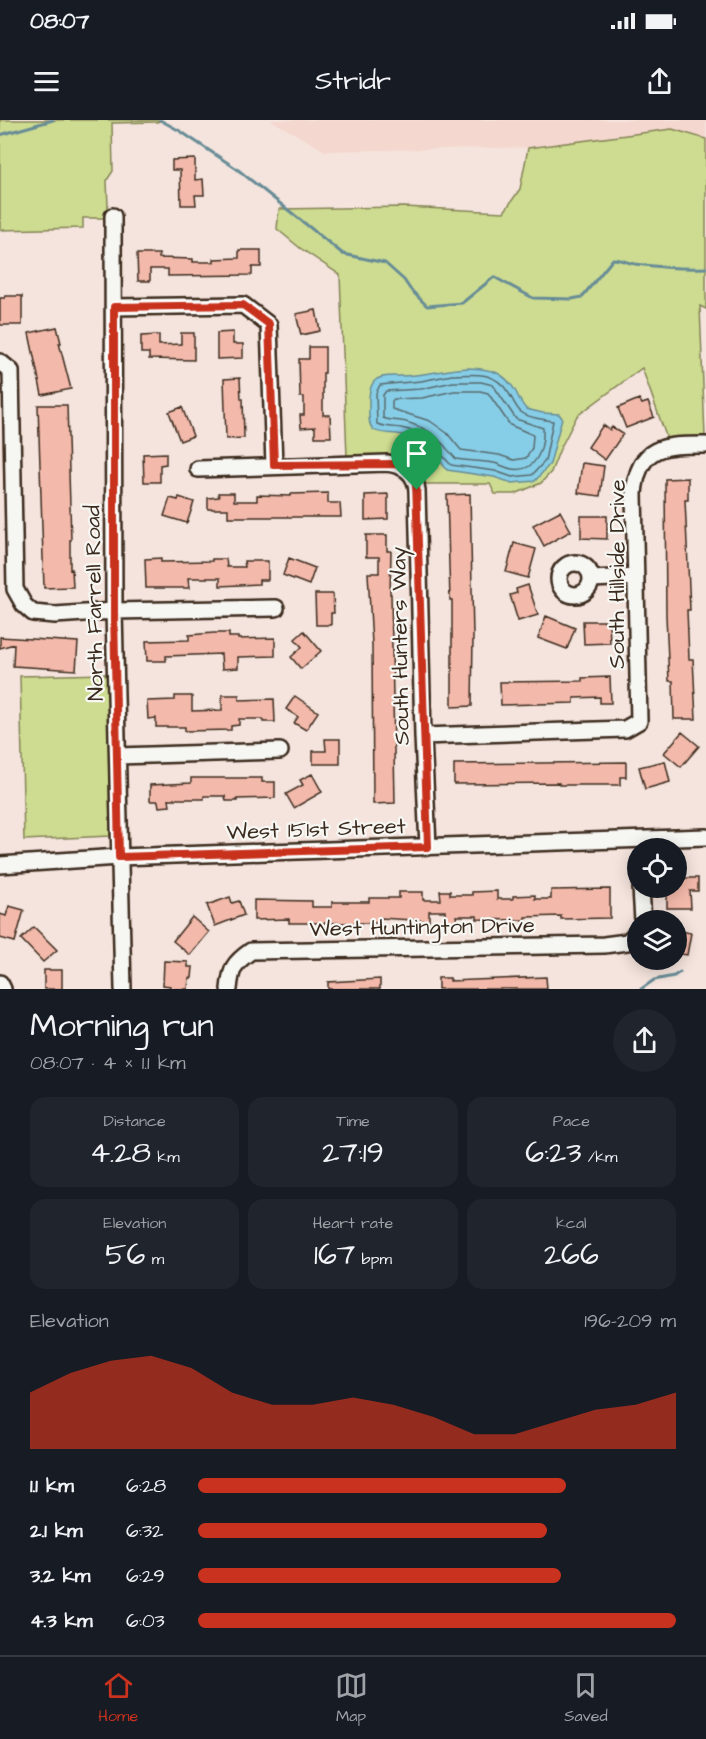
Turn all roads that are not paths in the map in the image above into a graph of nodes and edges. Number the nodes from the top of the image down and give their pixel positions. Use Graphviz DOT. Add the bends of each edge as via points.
graph roads {
  1 [pos="113,216"];
  2 [pos="114,307"];
  3 [pos="0,362"];
  4 [pos="706,445"];
  5 [pos="274,465"];
  6 [pos="198,469"];
  7 [pos="636,577"];
  8 [pos="591,579"];
  9 [pos="276,608"];
  10 [pos="114,611"];
  11 [pos="423,736"];
  12 [pos="280,752"];
  13 [pos="118,756"];
  14 [pos="706,837"];
  15 [pos="687,839"];
  16 [pos="627,844"];
  17 [pos="428,847"];
  18 [pos="119,857"];
  19 [pos="0,865"];
  20 [pos="627,942"];
  21 [pos="0,983"];
  22 [pos="3,989"];
  23 [pos="123,989"];
  24 [pos="229,989"];
  1 -- 2 [label="street, North Farrell Road"];
  2 -- 5 [label="street" via="243,305 269,324"];
  2 -- 10 [label="street, North Farrell Road"];
  3 -- 10 [label="street" via="11,371 15,589 33,613"];
  4 -- 7 [label="street, South Hillside Drive" via="662,447 640,467 634,494"];
  5 -- 6 [label="street"];
  5 -- 11 [label="street, South Hunters Way" via="387,463 404,467 414,477"];
  7 -- 8 [label="street"];
  7 -- 11 [label="street, South Hillside Drive" via="639,721 625,729"];
  9 -- 10 [label="street"];
  10 -- 13 [label="street, North Farrell Road"];
  11 -- 17 [label="street, South Hunters Way"];
  12 -- 13 [label="street"];
  13 -- 18 [label="street, North Farrell Road"];
  14 -- 15 [label="street, West 151st Street"];
  16 -- 17 [label="street, West 151st Street"];
  17 -- 18 [label="street, West 151st Street"];
  18 -- 19 [label="street, West 151st Street"];
  18 -- 23 [label="street, North Farrell Road"];
  20 -- 24 [label="street, West Huntington Drive" via="251,951 236,962"];
  21 -- 22 [label="street"];
}
